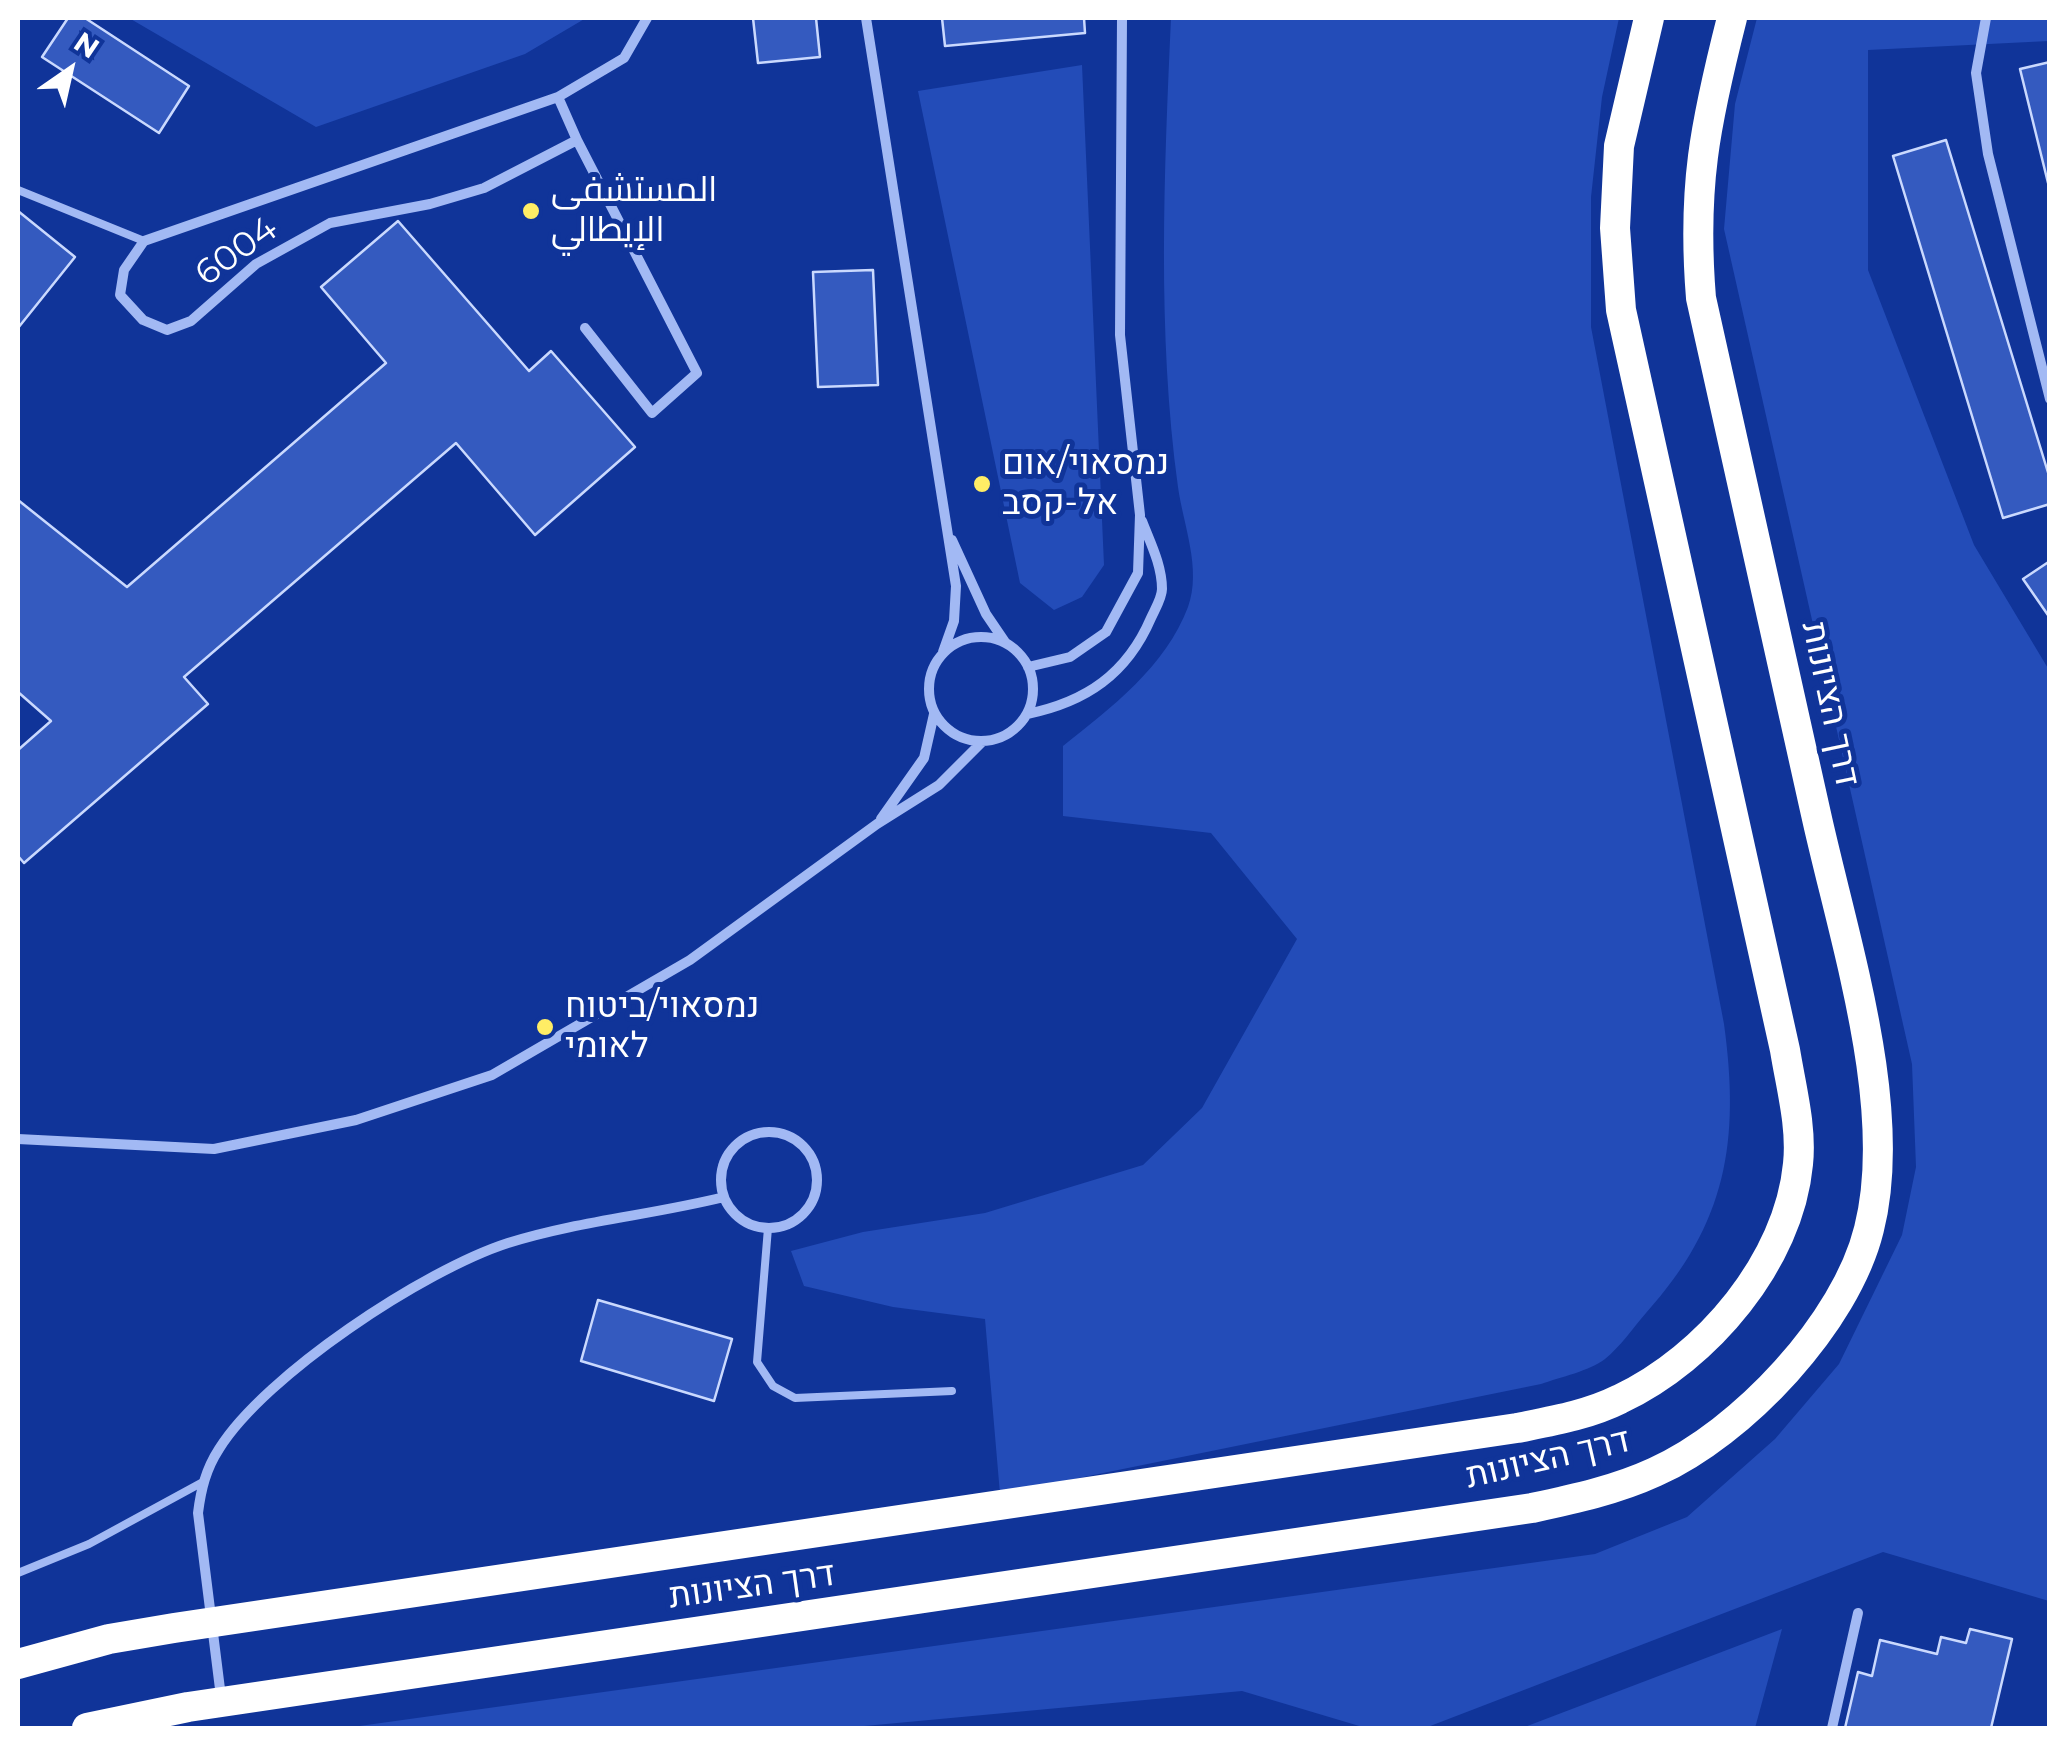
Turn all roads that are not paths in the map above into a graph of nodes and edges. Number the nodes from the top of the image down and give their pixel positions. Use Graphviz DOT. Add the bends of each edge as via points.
graph roads {
  1 [pos="647,18"];
  2 [pos="866,18"];
  3 [pos="1122,18"];
  4 [pos="1649,18"];
  5 [pos="1732,18"];
  6 [pos="1986,18"];
  7 [pos="558,97"];
  8 [pos="576,140"];
  9 [pos="18,190"];
  10 [pos="144,241"];
  11 [pos="585,328"];
  12 [pos="2050,399"];
  13 [pos="1140,515"];
  14 [pos="948,530"];
  15 [pos="1005,642"];
  16 [pos="942,652"];
  17 [pos="1028,667"];
  18 [pos="934,714"];
  19 [pos="1027,714"];
  20 [pos="983,742"];
  21 [pos="877,824"];
  22 [pos="18,1140"];
  23 [pos="724,1197"];
  24 [pos="768,1228"];
  25 [pos="952,1392"];
  26 [pos="202,1483"];
  27 [pos="18,1573"];
  28 [pos="1858,1613"];
  29 [pos="209,1624"];
  30 [pos="18,1664"];
  31 [pos="222,1703"];
  32 [pos="87,1728"];
  33 [pos="1832,1728"];
  1 -- 7 [label="street, 6004" via="624,58"];
  2 -- 14 [label="street"];
  3 -- 13 [label="street" via="1120,335"];
  4 -- 29 [label="highway, דרך הציונות" via="1619,146 1621,310 1785,1050 1799,1161 1776,1245 1702,1342 1621,1399 1517,1428"];
  5 -- 31 [label="highway, דרך הציונות" via="1700,157 1695,228 1702,298 1864,1034 1880,1166 1869,1231 1848,1284 1758,1400 1657,1472 1532,1508"];
  6 -- 12 [label="street" via="1976,73 1988,154"];
  7 -- 8 [label="street"];
  7 -- 10 [label="street, 6004"];
  8 -- 10 [label="street, 6004" via="484,188 330,224 256,264 192,321 167,330 143,320 120,295 124,270"];
  8 -- 11 [label="street" via="697,373 652,413"];
  9 -- 10 [label="lane"];
  13 -- 17 [label="street" via="1138,573 1106,632 1070,657"];
  13 -- 19 [label="street" via="1163,592 1140,646 1116,676 1064,707"];
  14 -- 15 [label="street"];
  14 -- 16 [label="street" via="956,586 954,621"];
  15 -- 16 [label="street" via="972,637"];
  15 -- 17 [label="street"];
  16 -- 18 [label="street" via="928,682"];
  17 -- 19 [label="street" via="1033,684"];
  18 -- 20 [label="street" via="958,736"];
  18 -- 21 [label="street" via="924,758"];
  19 -- 20 [label="street" via="1004,736"];
  20 -- 21 [label="street" via="940,784"];
  21 -- 22 [label="street" via="690,960 492,1074 356,1120 214,1149"];
  23 -- 24 [label="street" via="750,1224"];
  23 -- 24 [label="street" via="725,1160 736,1144 752,1134 789,1136 815,1163 814,1200 803,1215"];
  23 -- 26 [label="street" via="570,1226 504,1244 432,1276 337,1338 244,1416"];
  24 -- 25 [label="lane" via="756,1362 773,1386 795,1398"];
  26 -- 27 [label="lane" via="89,1544"];
  26 -- 29 [label="street" via="198,1513"];
  28 -- 33 [label="street"];
  29 -- 30 [label="highway, דרך הציונות"];
  29 -- 31 [label="street"];
  31 -- 32 [label="highway, דרך הציונות"];
}
